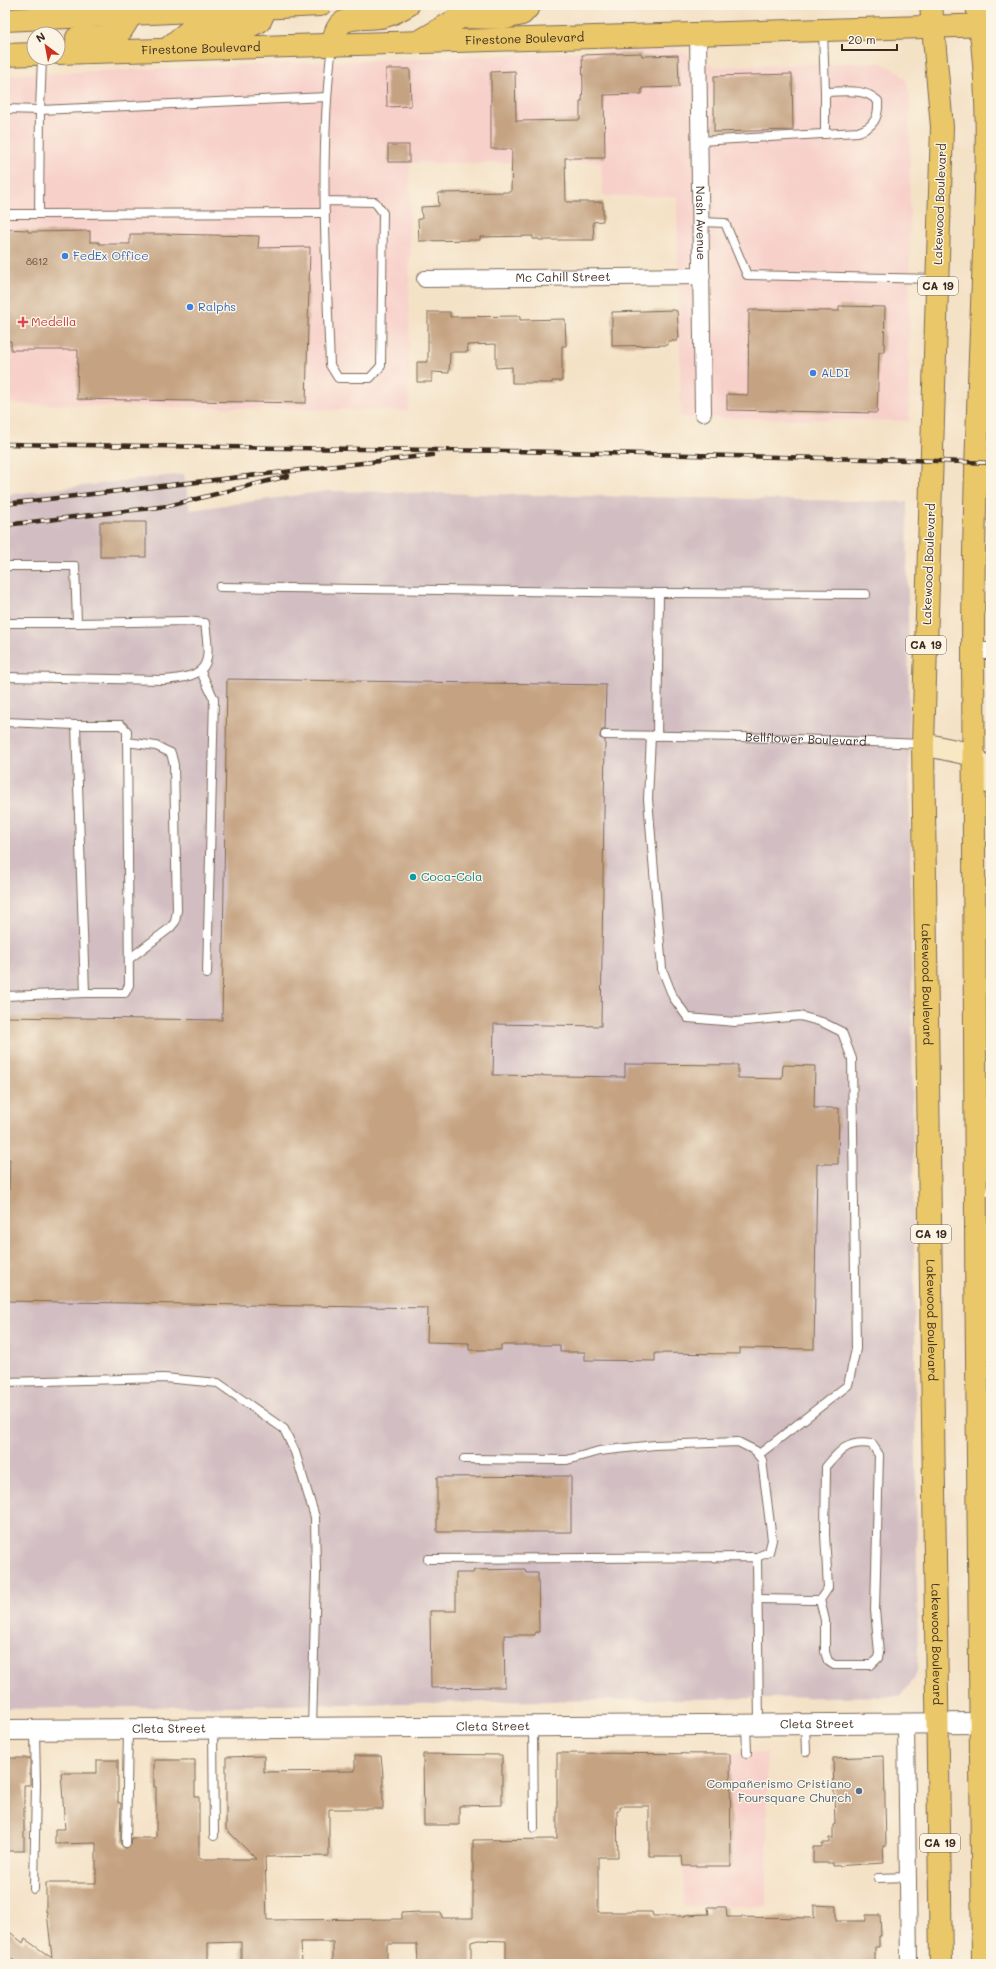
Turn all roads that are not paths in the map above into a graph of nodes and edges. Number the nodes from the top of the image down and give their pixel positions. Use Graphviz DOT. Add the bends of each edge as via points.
graph roads {
  1 [pos="320,5"];
  2 [pos="408,5"];
  3 [pos="530,5"];
  4 [pos="931,5"];
  5 [pos="267,6"];
  6 [pos="140,10"];
  7 [pos="983,18"];
  8 [pos="5,20"];
  9 [pos="934,26"];
  10 [pos="824,30"];
  11 [pos="698,34"];
  12 [pos="66,38"];
  13 [pos="419,42"];
  14 [pos="332,45"];
  15 [pos="166,50"];
  16 [pos="66,53"];
  17 [pos="42,66"];
  18 [pos="825,92"];
  19 [pos="327,97"];
  20 [pos="5,110"];
  21 [pos="40,110"];
  22 [pos="989,132"];
  23 [pos="826,134"];
  24 [pos="700,142"];
  25 [pos="988,192"];
  26 [pos="325,201"];
  27 [pos="325,213"];
  28 [pos="5,214"];
  29 [pos="39,214"];
  30 [pos="701,222"];
  31 [pos="702,276"];
  32 [pos="425,279"];
  33 [pos="938,279"];
  34 [pos="703,412"];
  35 [pos="5,566"];
  36 [pos="220,587"];
  37 [pos="659,593"];
  38 [pos="866,594"];
  39 [pos="5,623"];
  40 [pos="77,623"];
  41 [pos="982,651"];
  42 [pos="201,672"];
  43 [pos="5,678"];
  44 [pos="5,722"];
  45 [pos="76,725"];
  46 [pos="605,735"];
  47 [pos="654,736"];
  48 [pos="127,742"];
  49 [pos="923,744"];
  50 [pos="974,755"];
  51 [pos="991,783"];
  52 [pos="129,959"];
  53 [pos="207,974"];
  54 [pos="85,993"];
  55 [pos="5,996"];
  56 [pos="983,1137"];
  57 [pos="983,1191"];
  58 [pos="984,1229"];
  59 [pos="5,1382"];
  60 [pos="985,1419"];
  61 [pos="758,1455"];
  62 [pos="464,1459"];
  63 [pos="757,1557"];
  64 [pos="428,1559"];
  65 [pos="758,1599"];
  66 [pos="820,1600"];
  67 [pos="986,1696"];
  68 [pos="981,1722"];
  69 [pos="906,1723"];
  70 [pos="938,1723"];
  71 [pos="752,1724"];
  72 [pos="805,1724"];
  73 [pos="532,1726"];
  74 [pos="213,1728"];
  75 [pos="312,1728"];
  76 [pos="128,1729"];
  77 [pos="5,1730"];
  78 [pos="35,1730"];
  79 [pos="806,1752"];
  80 [pos="747,1754"];
  81 [pos="534,1828"];
  82 [pos="214,1836"];
  83 [pos="126,1843"];
  84 [pos="908,1877"];
  85 [pos="878,1878"];
  86 [pos="34,1889"];
  87 [pos="909,1964"];
  88 [pos="942,1964"];
  89 [pos="983,1964"];
  1 -- 5 [label="main road"];
  2 -- 14 [label="main road" via="386,16 348,19 337,26"];
  3 -- 13 [label="main road" via="522,14 504,18 461,17"];
  4 -- 9 [label="main road, Lakewood Boulevard"];
  5 -- 6 [label="main road"];
  5 -- 15 [label="main road" via="260,21 248,27 189,31"];
  6 -- 8 [label="main road"];
  6 -- 12 [label="main road" via="121,31 104,37"];
  7 -- 9 [label="main road, Firestone Boulevard"];
  7 -- 22 [label="main road"];
  9 -- 10 [label="main road, Firestone Boulevard"];
  9 -- 33 [label="main road, Lakewood Boulevard / CA 19" via="942,127"];
  10 -- 11 [label="main road, Firestone Boulevard"];
  10 -- 18 [label="lane"];
  11 -- 13 [label="main road, Firestone Boulevard"];
  11 -- 24 [label="street, Nash Avenue"];
  13 -- 14 [label="main road, Firestone Boulevard"];
  14 -- 15 [label="main road, Firestone Boulevard"];
  14 -- 19 [label="lane"];
  15 -- 16 [label="main road, Firestone Boulevard"];
  17 -- 21 [label="lane"];
  18 -- 23 [label="lane"];
  18 -- 23 [label="lane" via="858,91 870,94 878,100 879,111 877,118 866,129"];
  19 -- 21 [label="lane"];
  19 -- 26 [label="lane"];
  20 -- 21 [label="lane"];
  21 -- 29 [label="lane"];
  22 -- 25 [label="main road"];
  23 -- 24 [label="lane"];
  24 -- 30 [label="street, Nash Avenue"];
  25 -- 41 [label="main road" via="982,395"];
  26 -- 27 [label="lane"];
  26 -- 27 [label="lane" via="376,202 383,213 381,366 370,378 338,378 330,365"];
  27 -- 29 [label="lane"];
  28 -- 29 [label="lane"];
  30 -- 31 [label="street, Nash Avenue"];
  30 -- 33 [label="lane" via="725,223 747,275"];
  31 -- 32 [label="street, Mc Cahill Street"];
  31 -- 34 [label="street, Nash Avenue"];
  33 -- 49 [label="main road, Lakewood Boulevard / CA 19"];
  35 -- 40 [label="lane" via="75,566"];
  36 -- 37 [label="lane"];
  37 -- 38 [label="lane"];
  37 -- 47 [label="lane"];
  39 -- 40 [label="lane"];
  40 -- 42 [label="lane" via="205,623 208,661"];
  41 -- 50 [label="main road"];
  42 -- 43 [label="lane" via="185,678 164,680"];
  42 -- 53 [label="lane" via="214,699"];
  44 -- 45 [label="lane"];
  45 -- 48 [label="lane" via="121,725 127,731"];
  45 -- 54 [label="lane"];
  46 -- 47 [label="lane, Bellflower Boulevard"];
  47 -- 49 [label="lane, Bellflower Boulevard"];
  47 -- 61 [label="lane" via="648,800 662,969 673,997 688,1018 735,1022 800,1016 822,1022 842,1032 852,1059 856,1349 848,1386"];
  48 -- 52 [label="lane"];
  48 -- 52 [label="lane" via="150,745 171,753 174,765 177,910 175,922 170,928"];
  49 -- 50 [label="main road, Bellflower Boulevard"];
  49 -- 70 [label="main road, Lakewood Boulevard / CA 19"];
  50 -- 51 [label="main road"];
  50 -- 56 [label="main road"];
  52 -- 54 [label="lane" via="129,985 126,993"];
  54 -- 55 [label="lane"];
  56 -- 57 [label="main road"];
  57 -- 58 [label="main road"];
  58 -- 60 [label="main road" via="981,1321"];
  59 -- 75 [label="lane" via="164,1378 218,1383 284,1429 296,1452 315,1517"];
  60 -- 67 [label="main road"];
  61 -- 62 [label="lane" via="756,1451 738,1442 655,1445 599,1451 568,1460"];
  61 -- 63 [label="lane" via="762,1460 772,1540 769,1552"];
  63 -- 64 [label="lane"];
  63 -- 65 [label="lane"];
  65 -- 66 [label="lane"];
  65 -- 71 [label="lane"];
  66 -- 66 [label="lane" via="828,1588 825,1534 826,1467 849,1444 872,1444 879,1455 875,1610 880,1652 871,1665 834,1665 828,1661 825,1652 825,1620"];
  67 -- 68 [label="main road"];
  68 -- 70 [label="street, Cleta Street"];
  68 -- 89 [label="main road"];
  69 -- 70 [label="street, Cleta Street"];
  69 -- 72 [label="street, Cleta Street"];
  69 -- 84 [label="street"];
  70 -- 88 [label="main road, Lakewood Boulevard / CA 19"];
  71 -- 72 [label="street, Cleta Street"];
  71 -- 73 [label="street, Cleta Street"];
  71 -- 80 [label="lane"];
  72 -- 79 [label="lane"];
  73 -- 75 [label="street, Cleta Street"];
  73 -- 81 [label="lane"];
  74 -- 75 [label="street, Cleta Street"];
  74 -- 76 [label="street, Cleta Street"];
  74 -- 82 [label="lane"];
  76 -- 78 [label="street, Cleta Street"];
  76 -- 83 [label="lane"];
  77 -- 78 [label="street, Cleta Street"];
  78 -- 86 [label="lane"];
  84 -- 85 [label="lane"];
  84 -- 87 [label="street"];
}
